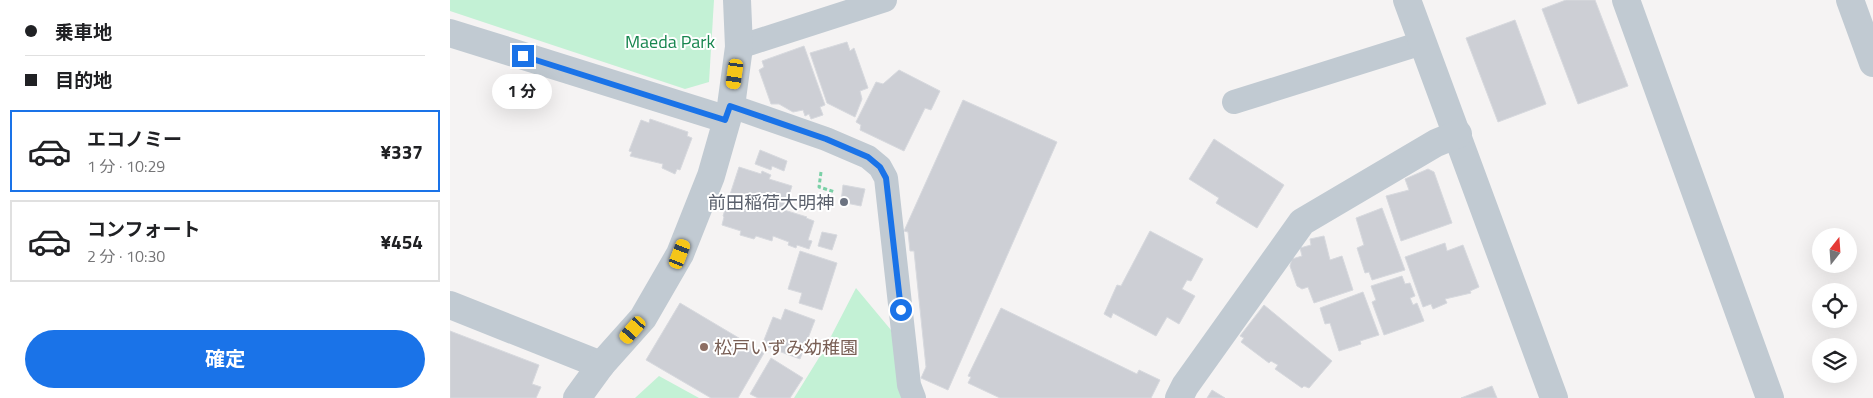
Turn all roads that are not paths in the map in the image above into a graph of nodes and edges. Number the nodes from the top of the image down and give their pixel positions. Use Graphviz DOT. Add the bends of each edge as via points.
graph roads {
  1 [pos="737,0"];
  2 [pos="885,0"];
  3 [pos="1407,0"];
  4 [pos="1626,0"];
  5 [pos="1850,0"];
  6 [pos="450,33"];
  7 [pos="1422,43"];
  8 [pos="739,47"];
  9 [pos="1873,63"];
  10 [pos="1234,102"];
  11 [pos="728,113"];
  12 [pos="1458,134"];
  13 [pos="450,305"];
  14 [pos="601,366"];
  15 [pos="577,398"];
  16 [pos="914,398"];
  17 [pos="1179,398"];
  18 [pos="1554,398"];
  19 [pos="1770,398"];
  1 -- 8 [label="street"];
  2 -- 8 [label="lane"];
  3 -- 7 [label="street"];
  4 -- 19 [label="street"];
  5 -- 9 [label="street"];
  6 -- 11 [label="street"];
  7 -- 10 [label="lane"];
  7 -- 12 [label="street"];
  8 -- 11 [label="street"];
  11 -- 14 [label="street" via="711,176 680,254 643,318"];
  11 -- 16 [label="lane" via="826,139 868,157 880,167 886,178"];
  12 -- 17 [label="street" via="1436,143 1302,222"];
  12 -- 18 [label="street"];
  13 -- 14 [label="street"];
  14 -- 15 [label="street"];
}
